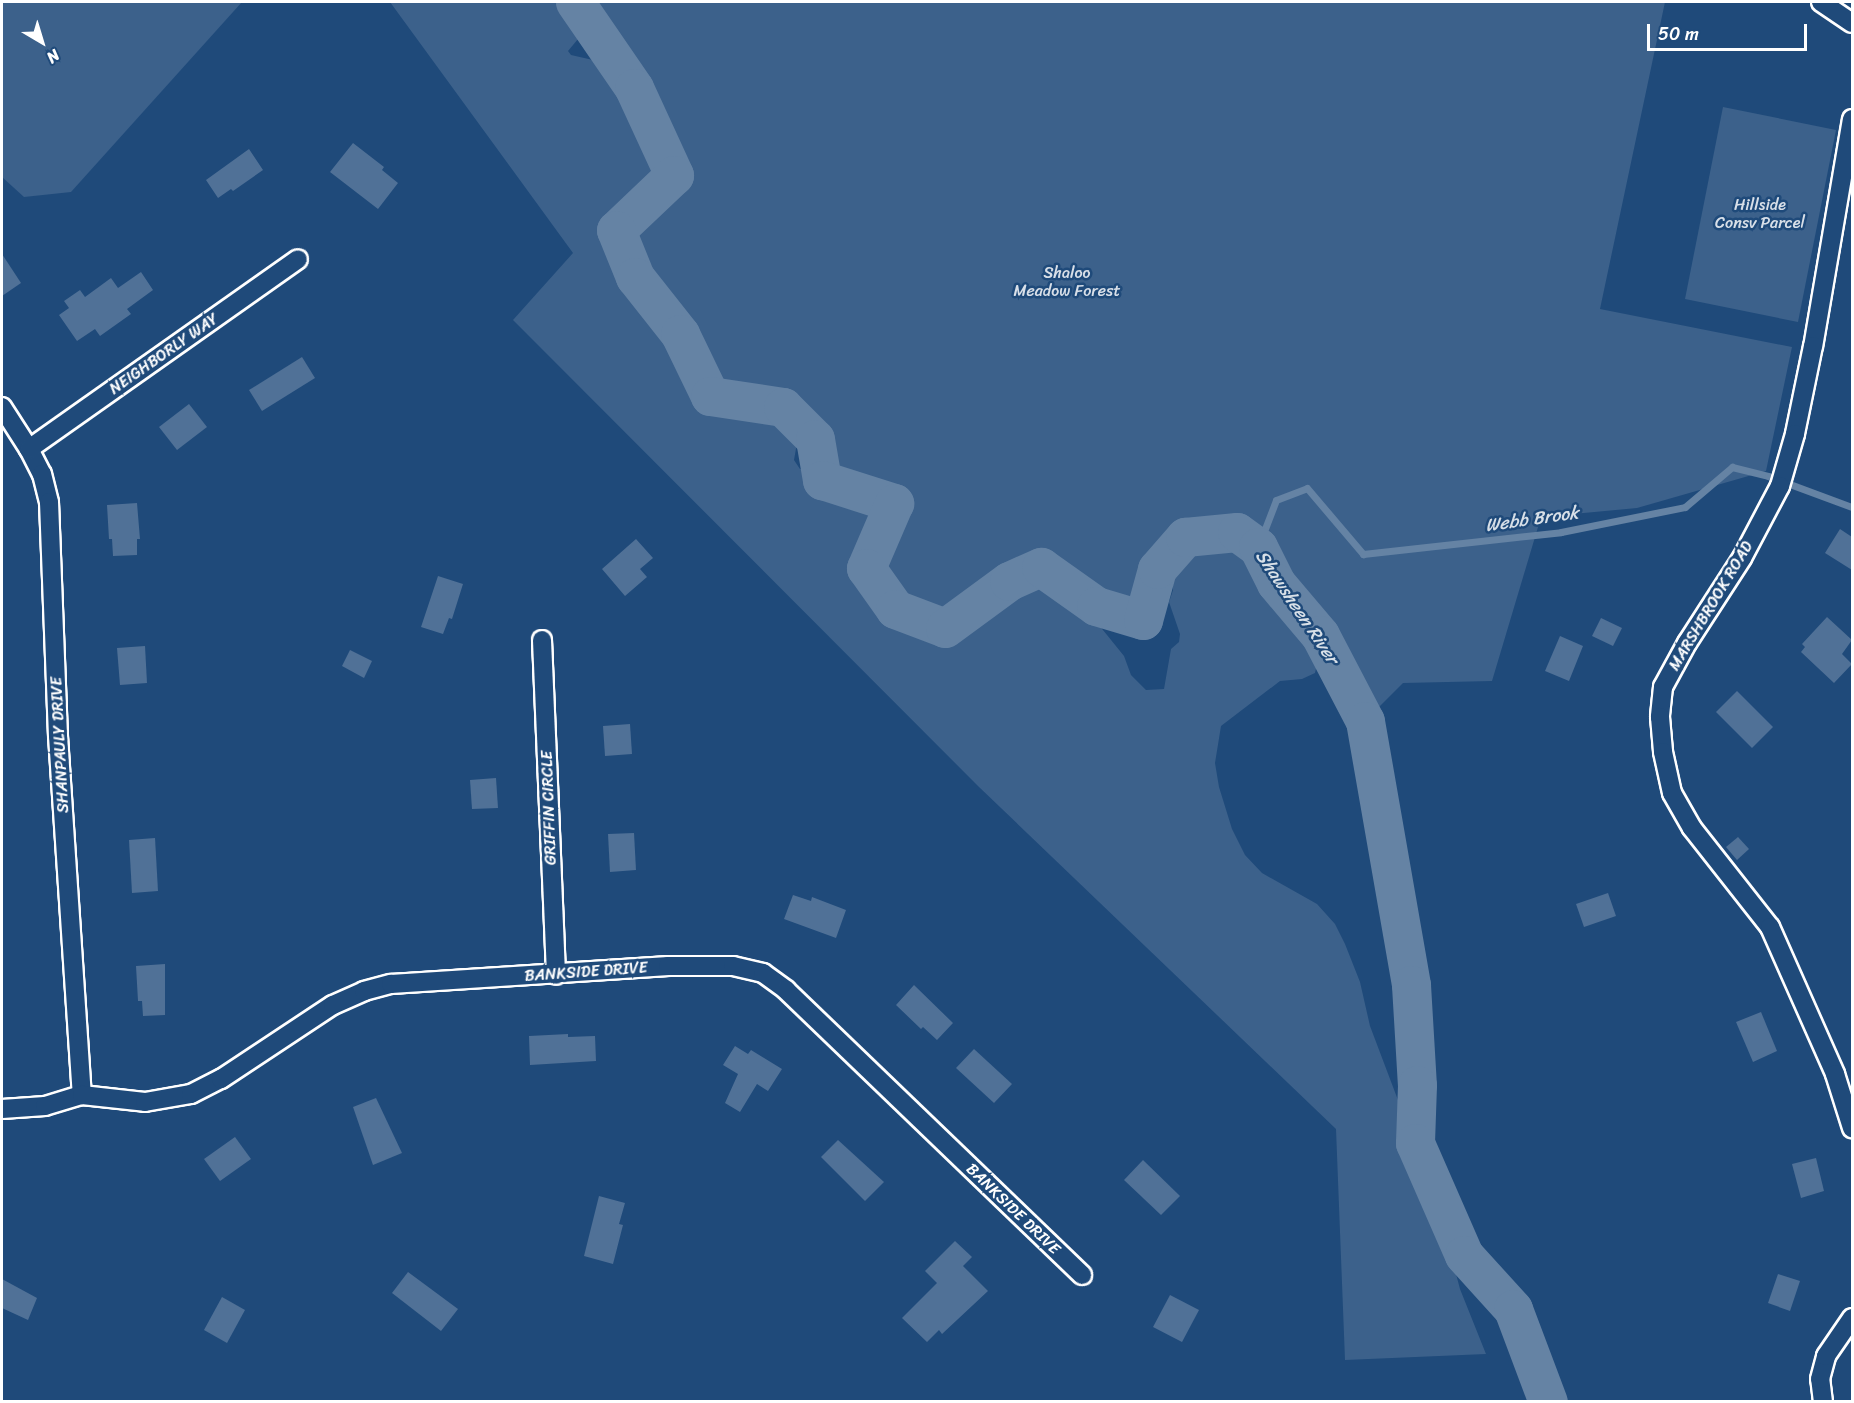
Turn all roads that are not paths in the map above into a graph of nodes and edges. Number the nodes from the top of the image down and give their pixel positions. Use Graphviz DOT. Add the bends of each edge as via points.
graph roads {
  1 [pos="1821,2"];
  2 [pos="1852,23"];
  3 [pos="1852,119"];
  4 [pos="298,259"];
  5 [pos="2,407"];
  6 [pos="30,448"];
  7 [pos="542,640"];
  8 [pos="556,975"];
  9 [pos="82,1095"];
  10 [pos="2,1109"];
  11 [pos="1852,1128"];
  12 [pos="1082,1275"];
  13 [pos="1852,1318"];
  14 [pos="1823,1401"];
  1 -- 2 [label="street"];
  3 -- 11 [label="street, MARSHBROOK ROAD" via="1814,346 1780,486 1742,558 1663,687 1660,717 1672,793 1692,828 1770,927 1835,1074"];
  4 -- 6 [label="street, NEIGHBORLY WAY"];
  5 -- 6 [label="street, SHANPAULY DRIVE"];
  6 -- 9 [label="street, SHANPAULY DRIVE" via="49,502 59,747"];
  7 -- 8 [label="street, GRIFFIN CIRCLE"];
  8 -- 9 [label="street, BANKSIDE DRIVE" via="391,984 363,991 333,1005 221,1079 191,1094 145,1102"];
  8 -- 12 [label="street, BANKSIDE DRIVE" via="668,966 733,966 763,973 786,990"];
  9 -- 10 [label="street, BANKSIDE DRIVE" via="45,1106"];
  13 -- 14 [label="street" via="1826,1356 1820,1379"];
}
